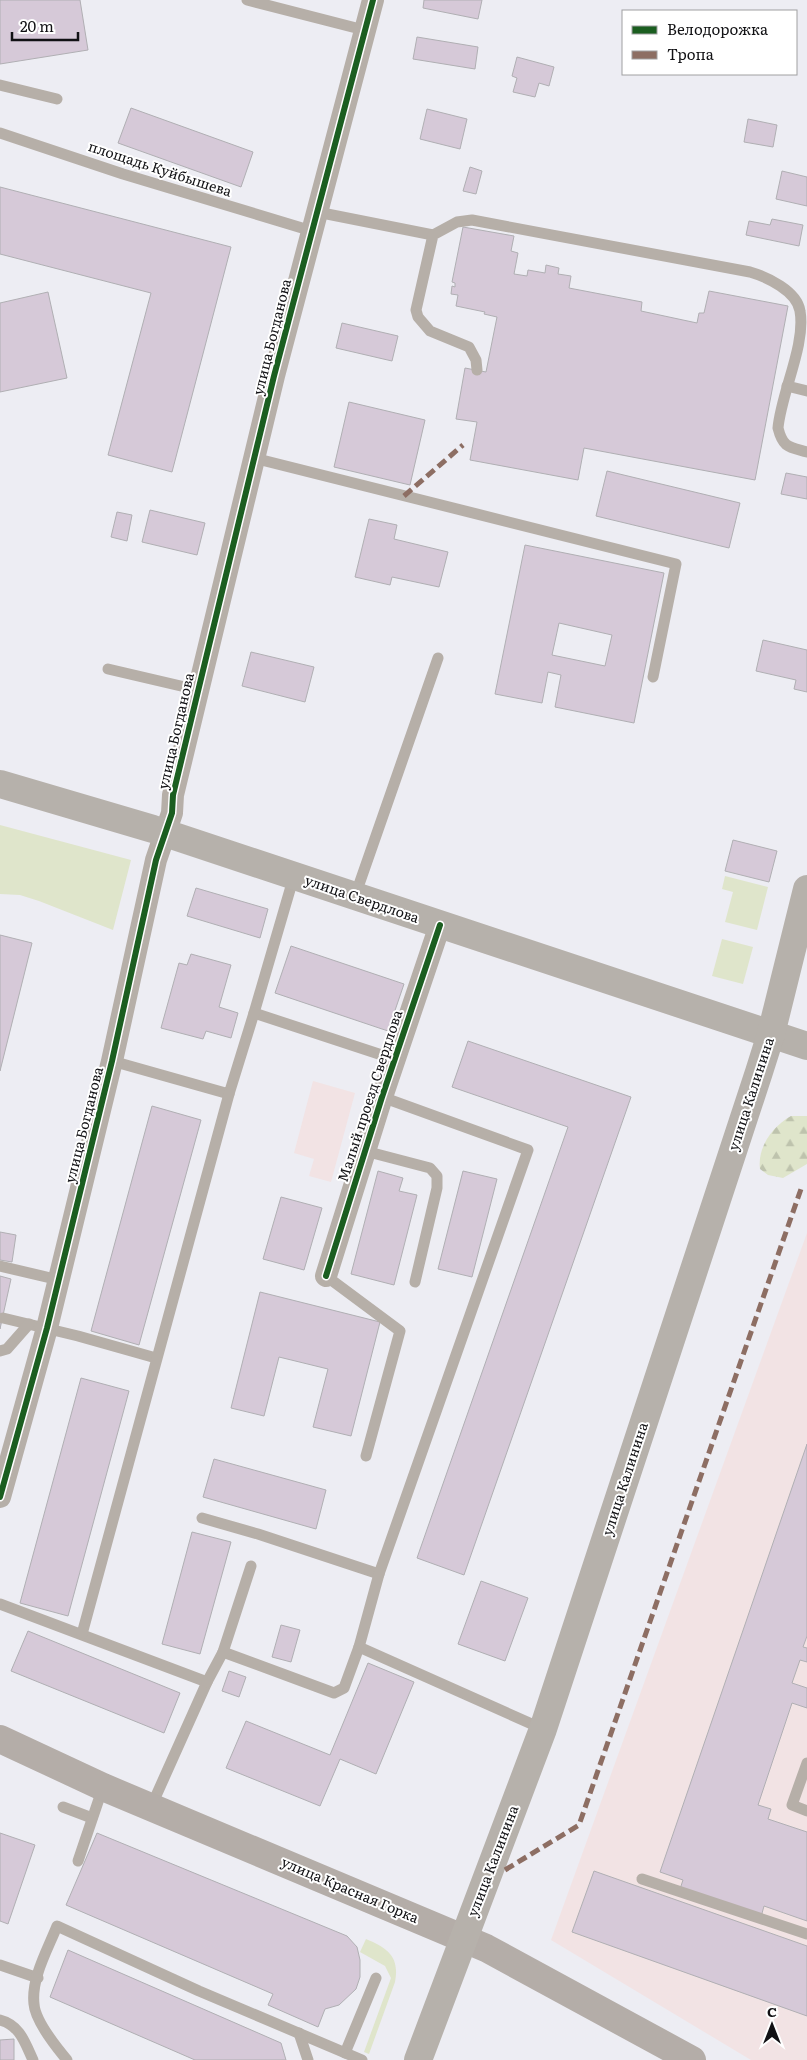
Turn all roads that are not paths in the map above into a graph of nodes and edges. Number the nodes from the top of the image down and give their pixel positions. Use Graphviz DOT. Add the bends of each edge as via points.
graph roads {
  1 [pos="247,0"];
  2 [pos="372,0"];
  3 [pos="364,30"];
  4 [pos="0,85"];
  5 [pos="57,99"];
  6 [pos="0,133"];
  7 [pos="314,222"];
  8 [pos="433,234"];
  9 [pos="477,370"];
  10 [pos="787,386"];
  11 [pos="807,391"];
  12 [pos="807,452"];
  13 [pos="254,458"];
  14 [pos="438,658"];
  15 [pos="108,670"];
  16 [pos="653,677"];
  17 [pos="198,690"];
  18 [pos="0,784"];
  19 [pos="164,833"];
  20 [pos="294,876"];
  21 [pos="807,889"];
  22 [pos="355,896"];
  23 [pos="440,925"];
  24 [pos="254,1013"];
  25 [pos="770,1034"];
  26 [pos="807,1046"];
  27 [pos="394,1060"];
  28 [pos="112,1061"];
  29 [pos="229,1094"];
  30 [pos="382,1097"];
  31 [pos="365,1151"];
  32 [pos="0,1266"];
  33 [pos="326,1276"];
  34 [pos="59,1280"];
  35 [pos="415,1282"];
  36 [pos="3,1318"];
  37 [pos="38,1326"];
  38 [pos="0,1352"];
  39 [pos="156,1358"];
  40 [pos="366,1456"];
  41 [pos="0,1497"];
  42 [pos="202,1518"];
  43 [pos="251,1566"];
  44 [pos="379,1574"];
  45 [pos="0,1604"];
  46 [pos="82,1634"];
  47 [pos="360,1647"];
  48 [pos="223,1652"];
  49 [pos="207,1682"];
  50 [pos="543,1729"];
  51 [pos="0,1739"];
  52 [pos="807,1763"];
  53 [pos="103,1787"];
  54 [pos="151,1807"];
  55 [pos="63,1808"];
  56 [pos="807,1811"];
  57 [pos="92,1818"];
  58 [pos="78,1861"];
  59 [pos="642,1879"];
  60 [pos="807,1934"];
  61 [pos="465,1938"];
  62 [pos="0,1965"];
  63 [pos="38,1978"];
  64 [pos="376,1978"];
  65 [pos="0,2020"];
  66 [pos="299,2033"];
  67 [pos="345,2053"];
  68 [pos="33,2060"];
  69 [pos="68,2060"];
  70 [pos="308,2060"];
  71 [pos="362,2060"];
  72 [pos="418,2060"];
  73 [pos="692,2060"];
  1 -- 3 [label="lane"];
  2 -- 3 [label="street, улица Богданова"];
  3 -- 7 [label="street, улица Богданова"];
  4 -- 5 [label="lane"];
  6 -- 7 [label="lane, площадь Куйбышева" via="123,174"];
  7 -- 8 [label="lane, площадь Куйбышева"];
  7 -- 13 [label="street, улица Богданова"];
  8 -- 9 [label="lane" via="416,310 418,317 430,331 469,347"];
  8 -- 10 [label="lane" via="457,222 472,220 760,275 793,296 800,310 800,334"];
  10 -- 11 [label="lane"];
  10 -- 12 [label="lane" via="779,420 781,439 787,447"];
  13 -- 16 [label="lane" via="676,564"];
  13 -- 17 [label="street, улица Богданова"];
  14 -- 22 [label="lane"];
  15 -- 17 [label="lane"];
  17 -- 19 [label="street, улица Богданова" via="173,795 172,813"];
  18 -- 19 [label="main road, улица Свердлова"];
  19 -- 20 [label="main road, улица Свердлова"];
  19 -- 28 [label="street, улица Богданова"];
  20 -- 22 [label="main road, улица Свердлова"];
  20 -- 24 [label="lane"];
  21 -- 25 [label="main road, улица Калинина"];
  22 -- 23 [label="main road, улица Свердлова"];
  23 -- 25 [label="main road, улица Свердлова"];
  23 -- 27 [label="street, Малый проезд Свердлова"];
  24 -- 27 [label="lane"];
  24 -- 29 [label="lane"];
  25 -- 26 [label="main road, улица Свердлова"];
  25 -- 50 [label="main road, улица Калинина"];
  27 -- 30 [label="street, Малый проезд Свердлова"];
  28 -- 29 [label="lane"];
  28 -- 34 [label="street, улица Богданова"];
  29 -- 39 [label="lane"];
  30 -- 31 [label="street, Малый проезд Свердлова"];
  30 -- 44 [label="lane" via="528,1150"];
  31 -- 33 [label="street, Малый проезд Свердлова"];
  31 -- 35 [label="lane" via="426,1166 437,1176"];
  32 -- 34 [label="lane"];
  33 -- 40 [label="lane" via="400,1331"];
  34 -- 37 [label="street, улица Богданова"];
  36 -- 37 [label="lane"];
  37 -- 38 [label="lane"];
  37 -- 39 [label="lane"];
  37 -- 41 [label="street, улица Богданова"];
  39 -- 46 [label="lane"];
  42 -- 44 [label="lane"];
  43 -- 48 [label="lane"];
  44 -- 47 [label="lane"];
  45 -- 46 [label="lane"];
  46 -- 49 [label="lane"];
  47 -- 48 [label="lane" via="344,1688 334,1694"];
  47 -- 50 [label="lane"];
  48 -- 49 [label="lane"];
  49 -- 54 [label="lane"];
  50 -- 61 [label="main road, улица Калинина"];
  51 -- 53 [label="main road, улица Красная Горка"];
  52 -- 56 [label="lane" via="792,1805"];
  53 -- 54 [label="main road, улица Красная Горка"];
  53 -- 57 [label="lane"];
  54 -- 61 [label="main road, улица Красная Горка"];
  55 -- 57 [label="lane"];
  57 -- 58 [label="lane"];
  59 -- 60 [label="lane"];
  61 -- 72 [label="main road, улица Калинина"];
  61 -- 73 [label="main road, улица Красная Горка"];
  62 -- 63 [label="lane"];
  63 -- 66 [label="lane" via="57,1926"];
  63 -- 69 [label="lane" via="35,2010"];
  64 -- 67 [label="lane"];
  65 -- 68 [label="lane" via="18,2030"];
  66 -- 67 [label="lane"];
  66 -- 70 [label="lane"];
  67 -- 71 [label="lane"];
}
